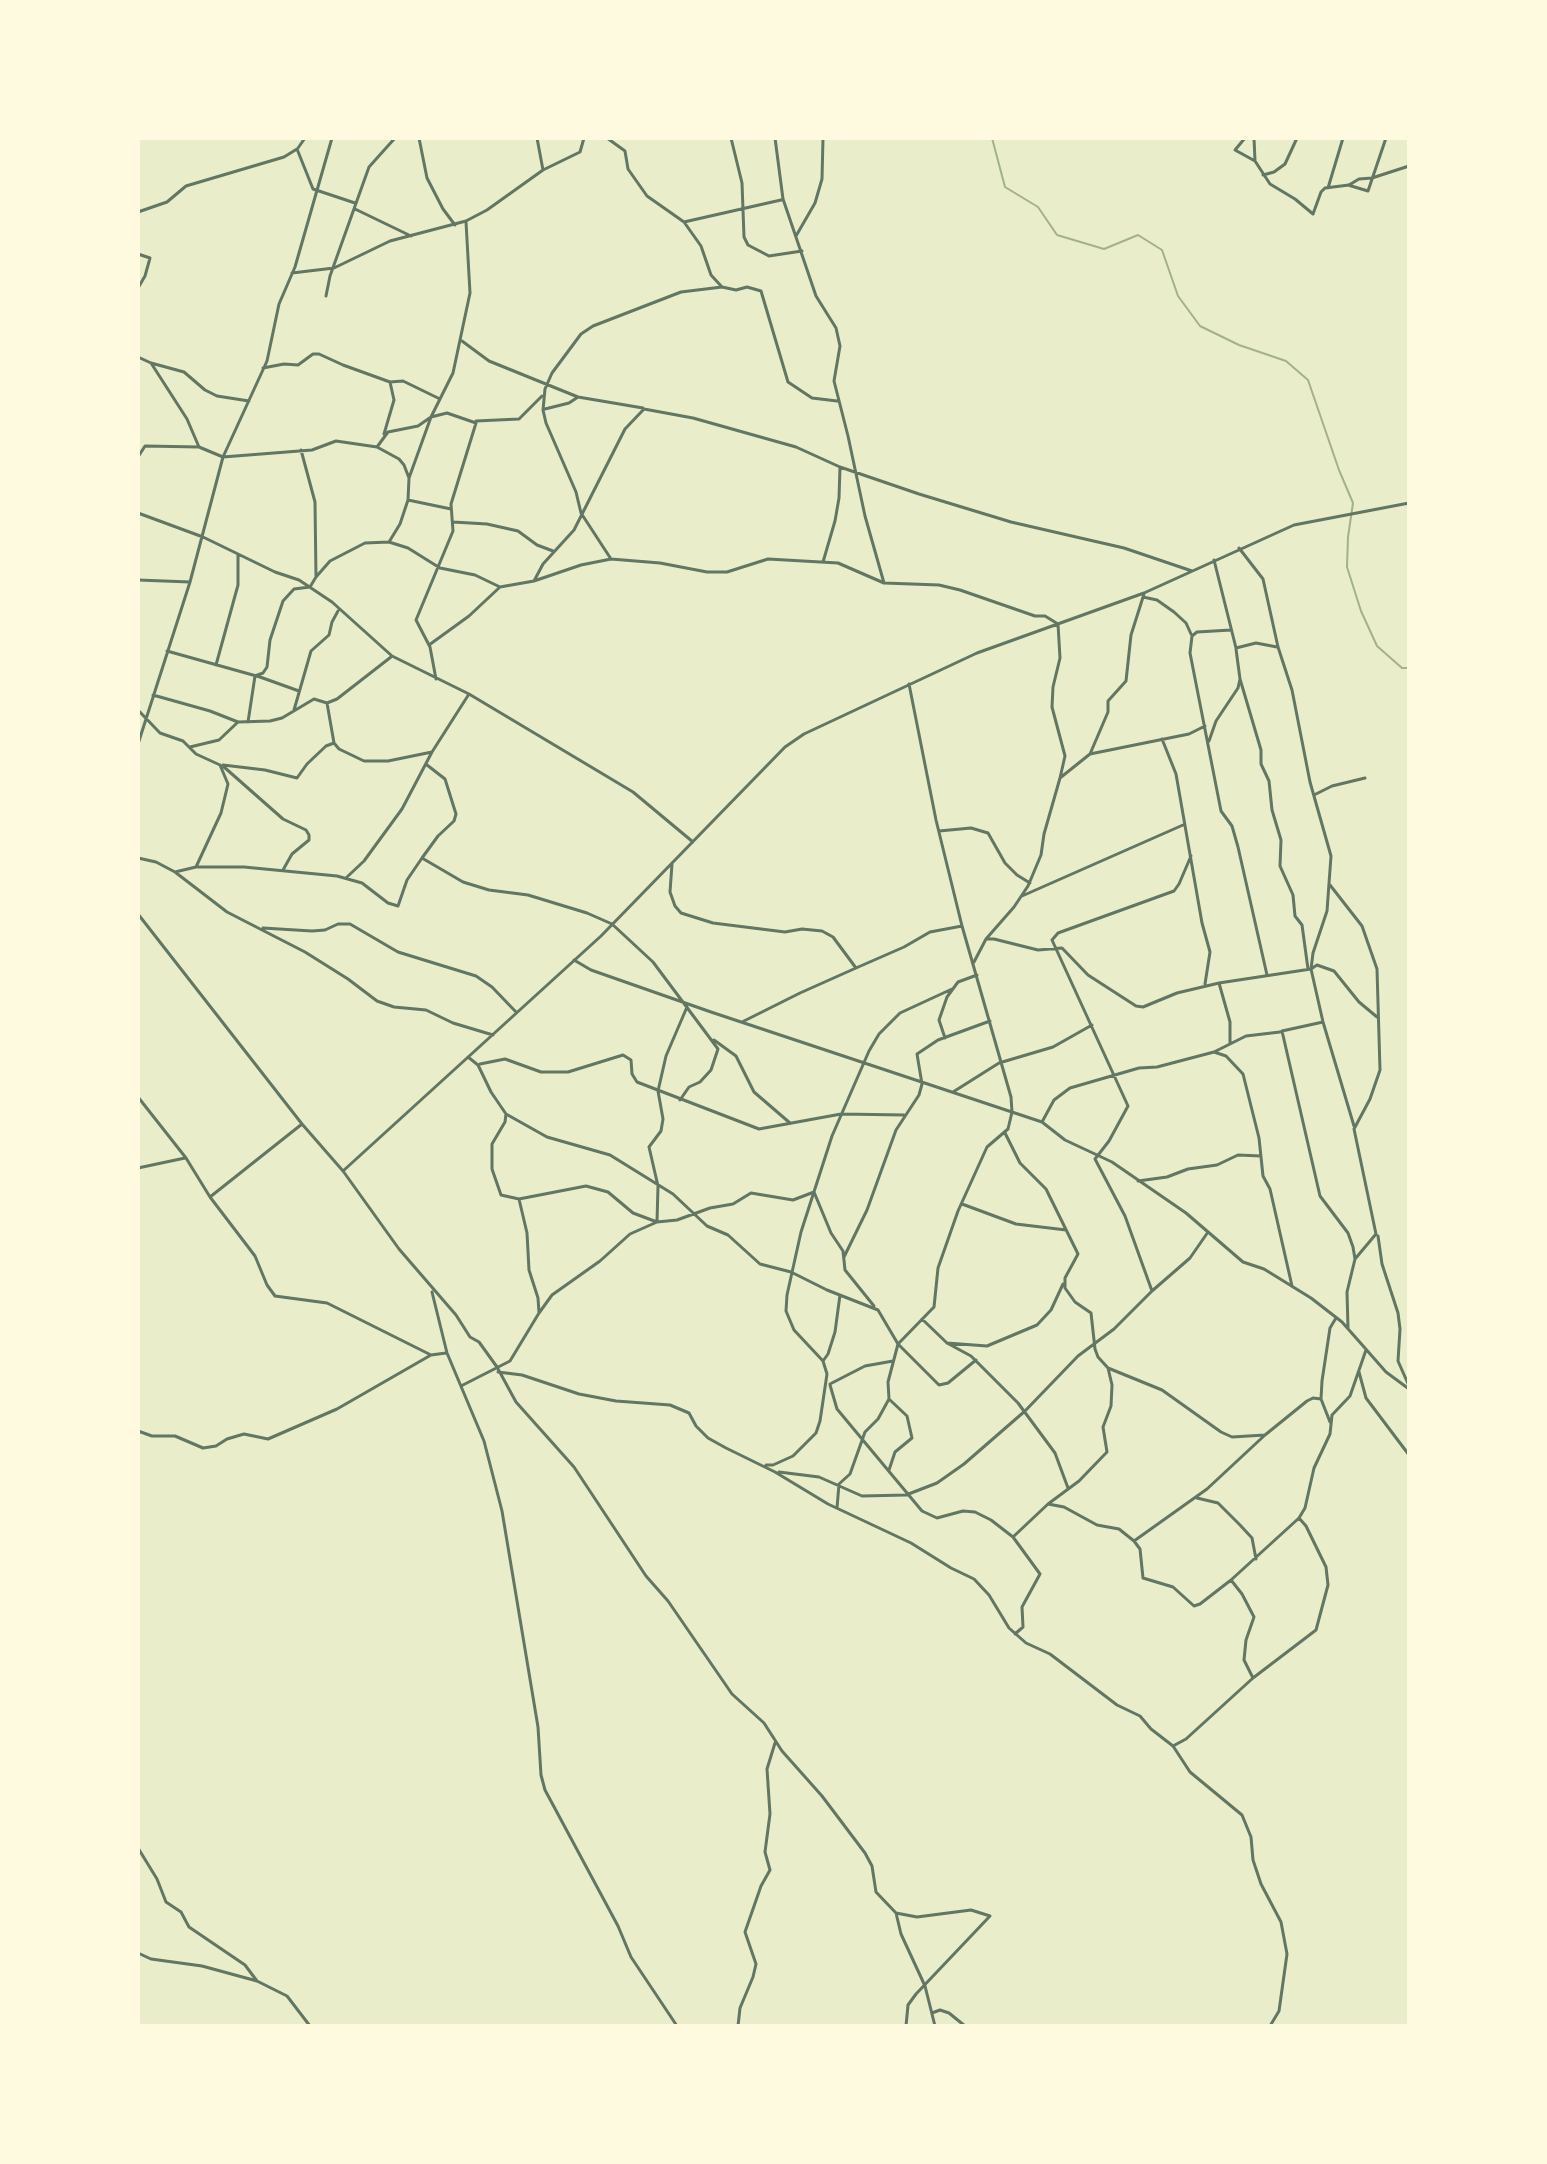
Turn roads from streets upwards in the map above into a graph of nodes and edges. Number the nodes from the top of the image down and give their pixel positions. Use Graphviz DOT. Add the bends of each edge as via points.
graph roads {
  1 [pos="305,138"];
  2 [pos="332,138"];
  3 [pos="395,138"];
  4 [pos="419,138"];
  5 [pos="537,138"];
  6 [pos="584,138"];
  7 [pos="607,138"];
  8 [pos="731,138"];
  9 [pos="775,138"];
  10 [pos="823,138"];
  11 [pos="1245,138"];
  12 [pos="1254,138"];
  13 [pos="1297,138"];
  14 [pos="1343,138"];
  15 [pos="1386,138"];
  16 [pos="297,149"];
  17 [pos="1255,161"];
  18 [pos="1409,166"];
  19 [pos="543,170"];
  20 [pos="1263,175"];
  21 [pos="1372,178"];
  22 [pos="1348,185"];
  23 [pos="1328,188"];
  24 [pos="317,190"];
  25 [pos="783,199"];
  26 [pos="355,206"];
  27 [pos="742,210"];
  28 [pos="138,212"];
  29 [pos="466,221"];
  30 [pos="684,222"];
  31 [pos="455,225"];
  32 [pos="411,236"];
  33 [pos="796,236"];
  34 [pos="802,251"];
  35 [pos="138,254"];
  36 [pos="334,268"];
  37 [pos="292,273"];
  38 [pos="722,287"];
  39 [pos="138,288"];
  40 [pos="326,296"];
  41 [pos="462,341"];
  42 [pos="138,357"];
  43 [pos="151,363"];
  44 [pos="263,368"];
  45 [pos="390,382"];
  46 [pos="547,384"];
  47 [pos="545,389"];
  48 [pos="578,397"];
  49 [pos="440,399"];
  50 [pos="249,401"];
  51 [pos="837,401"];
  52 [pos="644,409"];
  53 [pos="543,410"];
  54 [pos="431,417"];
  55 [pos="474,420"];
  56 [pos="384,434"];
  57 [pos="138,445"];
  58 [pos="145,446"];
  59 [pos="199,447"];
  60 [pos="377,447"];
  61 [pos="301,450"];
  62 [pos="138,457"];
  63 [pos="223,457"];
  64 [pos="840,467"];
  65 [pos="856,473"];
  66 [pos="409,478"];
  67 [pos="408,500"];
  68 [pos="1409,503"];
  69 [pos="451,509"];
  70 [pos="138,513"];
  71 [pos="581,513"];
  72 [pos="453,522"];
  73 [pos="203,537"];
  74 [pos="389,542"];
  75 [pos="1239,548"];
  76 [pos="553,551"];
  77 [pos="238,554"];
  78 [pos="611,559"];
  79 [pos="1214,560"];
  80 [pos="823,562"];
  81 [pos="440,568"];
  82 [pos="1192,571"];
  83 [pos="316,577"];
  84 [pos="138,580"];
  85 [pos="534,581"];
  86 [pos="190,582"];
  87 [pos="884,583"];
  88 [pos="310,587"];
  89 [pos="500,587"];
  90 [pos="1144,595"];
  91 [pos="339,610"];
  92 [pos="1058,624"];
  93 [pos="1231,630"];
  94 [pos="1192,636"];
  95 [pos="429,645"];
  96 [pos="1278,647"];
  97 [pos="1236,648"];
  98 [pos="167,651"];
  99 [pos="392,656"];
  100 [pos="216,665"];
  101 [pos="255,676"];
  102 [pos="436,679"];
  103 [pos="1240,679"];
  104 [pos="909,684"];
  105 [pos="299,691"];
  106 [pos="469,694"];
  107 [pos="153,695"];
  108 [pos="327,703"];
  109 [pos="138,710"];
  110 [pos="294,710"];
  111 [pos="146,717"];
  112 [pos="238,722"];
  113 [pos="248,722"];
  114 [pos="1205,726"];
  115 [pos="1162,739"];
  116 [pos="334,743"];
  117 [pos="138,744"];
  118 [pos="1209,745"];
  119 [pos="189,747"];
  120 [pos="432,752"];
  121 [pos="1090,754"];
  122 [pos="220,765"];
  123 [pos="427,765"];
  124 [pos="1060,778"];
  125 [pos="1365,778"];
  126 [pos="1314,795"];
  127 [pos="1185,825"];
  128 [pos="939,831"];
  129 [pos="693,842"];
  130 [pos="1191,856"];
  131 [pos="138,858"];
  132 [pos="422,858"];
  133 [pos="672,864"];
  134 [pos="196,867"];
  135 [pos="283,871"];
  136 [pos="175,872"];
  137 [pos="347,878"];
  138 [pos="1030,883"];
  139 [pos="1330,885"];
  140 [pos="1022,896"];
  141 [pos="138,914"];
  142 [pos="612,924"];
  143 [pos="962,926"];
  144 [pos="259,927"];
  145 [pos="986,939"];
  146 [pos="1056,948"];
  147 [pos="574,960"];
  148 [pos="974,962"];
  149 [pos="856,968"];
  150 [pos="1310,969"];
  151 [pos="977,975"];
  152 [pos="1267,975"];
  153 [pos="1219,983"];
  154 [pos="1204,986"];
  155 [pos="952,989"];
  156 [pos="683,1002"];
  157 [pos="687,1006"];
  158 [pos="516,1012"];
  159 [pos="1377,1017"];
  160 [pos="990,1021"];
  161 [pos="742,1022"];
  162 [pos="1323,1022"];
  163 [pos="1092,1025"];
  164 [pos="1282,1031"];
  165 [pos="493,1035"];
  166 [pos="945,1038"];
  167 [pos="714,1040"];
  168 [pos="1230,1043"];
  169 [pos="1214,1052"];
  170 [pos="468,1057"];
  171 [pos="864,1063"];
  172 [pos="999,1063"];
  173 [pos="478,1065"];
  174 [pos="1114,1075"];
  175 [pos="922,1084"];
  176 [pos="658,1091"];
  177 [pos="953,1094"];
  178 [pos="138,1097"];
  179 [pos="680,1100"];
  180 [pos="1012,1112"];
  181 [pos="506,1114"];
  182 [pos="841,1114"];
  183 [pos="904,1115"];
  184 [pos="1042,1122"];
  185 [pos="302,1124"];
  186 [pos="791,1124"];
  187 [pos="1354,1129"];
  188 [pos="1005,1133"];
  189 [pos="1098,1154"];
  190 [pos="1262,1156"];
  191 [pos="186,1158"];
  192 [pos="138,1168"];
  193 [pos="343,1171"];
  194 [pos="1138,1181"];
  195 [pos="658,1186"];
  196 [pos="814,1192"];
  197 [pos="210,1197"];
  198 [pos="519,1199"];
  199 [pos="961,1204"];
  200 [pos="695,1216"];
  201 [pos="657,1222"];
  202 [pos="1066,1230"];
  203 [pos="1209,1231"];
  204 [pos="1376,1232"];
  205 [pos="844,1257"];
  206 [pos="1355,1259"];
  207 [pos="791,1272"];
  208 [pos="1064,1283"];
  209 [pos="1292,1286"];
  210 [pos="432,1289"];
  211 [pos="1152,1291"];
  212 [pos="840,1295"];
  213 [pos="878,1310"];
  214 [pos="539,1313"];
  215 [pos="1336,1318"];
  216 [pos="922,1319"];
  217 [pos="1348,1328"];
  218 [pos="947,1343"];
  219 [pos="898,1344"];
  220 [pos="1094,1345"];
  221 [pos="1366,1349"];
  222 [pos="447,1353"];
  223 [pos="431,1355"];
  224 [pos="895,1360"];
  225 [pos="976,1360"];
  226 [pos="823,1361"];
  227 [pos="1108,1368"];
  228 [pos="497,1370"];
  229 [pos="1359,1372"];
  230 [pos="828,1385"];
  231 [pos="460,1386"];
  232 [pos="1409,1388"];
  233 [pos="889,1399"];
  234 [pos="1321,1399"];
  235 [pos="1025,1411"];
  236 [pos="1331,1426"];
  237 [pos="138,1431"];
  238 [pos="1265,1435"];
  239 [pos="861,1439"];
  240 [pos="1409,1455"];
  241 [pos="762,1465"];
  242 [pos="889,1470"];
  243 [pos="775,1472"];
  244 [pos="839,1484"];
  245 [pos="1068,1488"];
  246 [pos="906,1495"];
  247 [pos="1195,1498"];
  248 [pos="1048,1504"];
  249 [pos="837,1508"];
  250 [pos="1299,1518"];
  251 [pos="1013,1537"];
  252 [pos="1134,1541"];
  253 [pos="1256,1559"];
  254 [pos="1231,1580"];
  255 [pos="1015,1634"];
  256 [pos="1253,1678"];
  257 [pos="776,1741"];
  258 [pos="1173,1746"];
  259 [pos="138,1848"];
  260 [pos="896,1913"];
  261 [pos="138,1953"];
  262 [pos="257,1981"];
  263 [pos="925,1986"];
  264 [pos="932,2013"];
  265 [pos="310,2026"];
  266 [pos="677,2026"];
  267 [pos="738,2026"];
  268 [pos="906,2026"];
  269 [pos="935,2026"];
  270 [pos="965,2026"];
  271 [pos="1270,2026"];
  1 -- 16 [label="street"];
  2 -- 24 [label="street"];
  3 -- 26 [label="street" via="369,167"];
  4 -- 31 [label="street" via="427,178"];
  5 -- 19 [label="street"];
  6 -- 19 [label="street" via="580,152"];
  7 -- 30 [label="street" via="625,151 628,169 647,196"];
  8 -- 27 [label="street" via="742,183"];
  9 -- 25 [label="street"];
  10 -- 33 [label="street" via="822,179"];
  11 -- 17 [label="street" via="1235,150"];
  12 -- 17 [label="street"];
  13 -- 20 [label="street" via="1285,164"];
  14 -- 23 [label="street"];
  15 -- 21 [label="street"];
  16 -- 24 [label="street"];
  16 -- 28 [label="street" via="186,186 167,202"];
  17 -- 20 [label="street"];
  18 -- 21 [label="street"];
  19 -- 29 [label="street"];
  20 -- 23 [label="street" via="1313,214 1321,192"];
  21 -- 22 [label="street"];
  21 -- 22 [label="street" via="1366,191"];
  22 -- 23 [label="street"];
  24 -- 26 [label="street"];
  24 -- 37 [label="street"];
  25 -- 27 [label="street"];
  25 -- 33 [label="street"];
  26 -- 32 [label="street"];
  26 -- 36 [label="street"];
  27 -- 30 [label="street"];
  27 -- 34 [label="street" via="744,237 756,252 778,257"];
  29 -- 31 [label="street"];
  29 -- 41 [label="street" via="471,266"];
  30 -- 38 [label="street"];
  31 -- 32 [label="street"];
  32 -- 36 [label="street"];
  33 -- 34 [label="street"];
  34 -- 51 [label="street" via="816,296 836,328"];
  35 -- 39 [label="street" via="150,258"];
  36 -- 37 [label="street"];
  36 -- 40 [label="street"];
  37 -- 44 [label="street"];
  38 -- 46 [label="street" via="681,292 593,326 581,334"];
  38 -- 51 [label="street" via="761,291 788,382 812,398"];
  41 -- 46 [label="street" via="489,361"];
  41 -- 49 [label="street"];
  42 -- 43 [label="street"];
  43 -- 50 [label="street" via="184,372 217,396"];
  43 -- 59 [label="street"];
  44 -- 45 [label="street" via="298,365 319,354"];
  44 -- 50 [label="street"];
  45 -- 49 [label="street" via="403,381"];
  45 -- 56 [label="street" via="394,400"];
  46 -- 47 [label="street"];
  46 -- 48 [label="street"];
  47 -- 53 [label="street"];
  47 -- 55 [label="street" via="519,419"];
  48 -- 52 [label="street"];
  48 -- 53 [label="street"];
  49 -- 54 [label="street"];
  50 -- 63 [label="street"];
  51 -- 65 [label="street"];
  52 -- 64 [label="street" via="791,445"];
  52 -- 71 [label="street" via="625,429"];
  53 -- 71 [label="street"];
  54 -- 55 [label="street" via="447,413"];
  54 -- 56 [label="street" via="418,426"];
  54 -- 66 [label="street"];
  55 -- 69 [label="street"];
  56 -- 60 [label="street"];
  57 -- 58 [label="street"];
  58 -- 59 [label="street"];
  58 -- 62 [label="street"];
  59 -- 63 [label="street"];
  60 -- 61 [label="street" via="336,441"];
  60 -- 66 [label="street" via="399,459"];
  61 -- 63 [label="street"];
  61 -- 83 [label="street" via="315,502"];
  63 -- 73 [label="street"];
  64 -- 65 [label="street"];
  64 -- 80 [label="street" via="835,521"];
  65 -- 82 [label="street"];
  65 -- 87 [label="street"];
  66 -- 67 [label="street"];
  67 -- 69 [label="street"];
  67 -- 74 [label="street"];
  68 -- 75 [label="street" via="1294,525"];
  69 -- 72 [label="street"];
  70 -- 73 [label="street"];
  71 -- 76 [label="street" via="574,530"];
  71 -- 78 [label="street"];
  72 -- 76 [label="street" via="518,531"];
  72 -- 81 [label="street"];
  73 -- 77 [label="street"];
  73 -- 86 [label="street"];
  74 -- 81 [label="street"];
  74 -- 83 [label="street" via="345,551"];
  75 -- 79 [label="street"];
  75 -- 96 [label="street" via="1263,579"];
  76 -- 85 [label="street"];
  77 -- 88 [label="street"];
  77 -- 100 [label="street" via="238,585"];
  78 -- 80 [label="street" via="707,572 727,572 768,559"];
  78 -- 85 [label="street"];
  79 -- 82 [label="street"];
  79 -- 93 [label="street"];
  80 -- 87 [label="street"];
  81 -- 89 [label="street"];
  81 -- 95 [label="street" via="416,620"];
  82 -- 90 [label="street"];
  83 -- 88 [label="street"];
  84 -- 86 [label="street"];
  85 -- 89 [label="street"];
  86 -- 98 [label="street"];
  87 -- 92 [label="street" via="949,587"];
  88 -- 91 [label="street"];
  88 -- 101 [label="street" via="289,592 270,640 267,667"];
  89 -- 95 [label="street"];
  90 -- 92 [label="street"];
  90 -- 94 [label="street" via="1174,612"];
  90 -- 121 [label="street" via="1131,635 1129,676 1108,701"];
  91 -- 99 [label="street"];
  91 -- 105 [label="street" via="329,635 311,651"];
  92 -- 104 [label="street"];
  92 -- 124 [label="street" via="1060,658 1052,707 1065,756"];
  93 -- 94 [label="street" via="1204,629"];
  93 -- 97 [label="street"];
  94 -- 114 [label="street" via="1190,653"];
  95 -- 102 [label="street"];
  96 -- 97 [label="street" via="1256,643"];
  96 -- 126 [label="street"];
  97 -- 103 [label="street"];
  98 -- 100 [label="street"];
  98 -- 107 [label="street"];
  99 -- 102 [label="street"];
  99 -- 108 [label="street"];
  100 -- 101 [label="street"];
  101 -- 105 [label="street"];
  101 -- 113 [label="street"];
  102 -- 106 [label="street"];
  103 -- 118 [label="street"];
  103 -- 150 [label="street" via="1270,786 1281,840 1280,866 1302,925"];
  104 -- 128 [label="street"];
  104 -- 129 [label="street" via="785,747"];
  105 -- 110 [label="street"];
  106 -- 120 [label="street"];
  106 -- 129 [label="street" via="633,792"];
  107 -- 111 [label="street"];
  107 -- 112 [label="street"];
  108 -- 110 [label="street" via="314,699"];
  108 -- 116 [label="street"];
  109 -- 111 [label="street"];
  110 -- 113 [label="street" via="282,718"];
  111 -- 117 [label="street"];
  111 -- 119 [label="street" via="160,733"];
  112 -- 113 [label="street"];
  112 -- 119 [label="street" via="219,740"];
  114 -- 115 [label="street"];
  114 -- 118 [label="street"];
  115 -- 121 [label="street"];
  115 -- 127 [label="street" via="1176,774"];
  116 -- 120 [label="street" via="364,761"];
  116 -- 122 [label="street" via="297,778"];
  118 -- 152 [label="street" via="1221,811 1238,847"];
  119 -- 122 [label="street"];
  120 -- 123 [label="street"];
  121 -- 124 [label="street"];
  122 -- 134 [label="street" via="228,784 224,805"];
  122 -- 135 [label="street" via="309,835"];
  123 -- 132 [label="street" via="445,779 456,814"];
  123 -- 137 [label="street" via="389,827"];
  124 -- 138 [label="street"];
  125 -- 126 [label="street"];
  126 -- 139 [label="street" via="1331,856"];
  127 -- 130 [label="street"];
  127 -- 140 [label="street"];
  128 -- 138 [label="street" via="971,828 988,833 1005,863"];
  128 -- 143 [label="street"];
  129 -- 133 [label="street"];
  130 -- 146 [label="street" via="1174,891 1058,933 1052,940"];
  130 -- 154 [label="street" via="1210,952"];
  131 -- 136 [label="street"];
  132 -- 137 [label="street" via="398,906"];
  132 -- 142 [label="street" via="463,882 528,895"];
  133 -- 142 [label="street"];
  133 -- 149 [label="street" via="670,892 681,913 713,923 822,931 833,937"];
  134 -- 135 [label="street"];
  134 -- 136 [label="street"];
  135 -- 137 [label="street"];
  136 -- 144 [label="street" via="227,912"];
  138 -- 140 [label="street"];
  139 -- 150 [label="street"];
  139 -- 159 [label="street" via="1369,941 1376,962"];
  140 -- 145 [label="street"];
  141 -- 185 [label="street"];
  142 -- 147 [label="street"];
  142 -- 156 [label="street" via="653,962"];
  143 -- 148 [label="street"];
  143 -- 149 [label="street" via="930,932"];
  144 -- 158 [label="street" via="312,931 350,924 398,952 476,976"];
  144 -- 165 [label="street" via="377,1001 426,1010"];
  145 -- 146 [label="street" via="1038,950"];
  145 -- 148 [label="street"];
  146 -- 154 [label="street" via="1136,1006"];
  146 -- 163 [label="street"];
  147 -- 156 [label="street"];
  147 -- 158 [label="street"];
  148 -- 151 [label="street"];
  149 -- 161 [label="street"];
  150 -- 152 [label="street"];
  150 -- 159 [label="street" via="1317,965 1334,971"];
  150 -- 162 [label="street"];
  151 -- 155 [label="street"];
  151 -- 160 [label="street"];
  152 -- 153 [label="street"];
  153 -- 154 [label="street"];
  153 -- 168 [label="street"];
  155 -- 166 [label="street" via="939,1020"];
  155 -- 171 [label="street" via="889,1022"];
  156 -- 157 [label="street"];
  156 -- 161 [label="street"];
  157 -- 167 [label="street"];
  157 -- 176 [label="street"];
  158 -- 165 [label="street"];
  159 -- 187 [label="street" via="1380,1070"];
  160 -- 166 [label="street"];
  160 -- 172 [label="street"];
  161 -- 171 [label="street"];
  162 -- 164 [label="street"];
  162 -- 187 [label="street"];
  163 -- 172 [label="street" via="1053,1047"];
  163 -- 174 [label="street"];
  164 -- 168 [label="street"];
  164 -- 206 [label="street" via="1320,1196 1348,1233"];
  165 -- 170 [label="street"];
  166 -- 175 [label="street" via="917,1054"];
  167 -- 179 [label="street" via="718,1049 711,1070"];
  167 -- 186 [label="street" via="736,1056 754,1092"];
  168 -- 169 [label="street"];
  169 -- 174 [label="street"];
  169 -- 190 [label="street" via="1226,1056 1243,1074"];
  170 -- 173 [label="street"];
  170 -- 193 [label="street"];
  171 -- 175 [label="street"];
  171 -- 182 [label="street"];
  172 -- 177 [label="street"];
  172 -- 180 [label="street"];
  173 -- 176 [label="street" via="505,1059 541,1072 568,1072 623,1055 631,1060 637,1082"];
  173 -- 181 [label="street"];
  174 -- 184 [label="street" via="1061,1093"];
  174 -- 189 [label="street" via="1128,1106"];
  175 -- 177 [label="street"];
  175 -- 183 [label="street"];
  176 -- 179 [label="street"];
  176 -- 195 [label="street" via="663,1119 649,1154"];
  177 -- 180 [label="street"];
  178 -- 191 [label="street"];
  179 -- 186 [label="street" via="755,1129"];
  180 -- 184 [label="street"];
  180 -- 188 [label="street"];
  181 -- 195 [label="street" via="547,1137 610,1155"];
  181 -- 198 [label="street" via="492,1144 492,1169 501,1195"];
  182 -- 183 [label="street"];
  182 -- 186 [label="street"];
  182 -- 196 [label="street"];
  183 -- 205 [label="street"];
  184 -- 189 [label="street" via="1065,1140"];
  185 -- 193 [label="street"];
  185 -- 197 [label="street"];
  187 -- 204 [label="street"];
  188 -- 199 [label="street" via="987,1147"];
  188 -- 202 [label="street" via="1012,1153 1046,1189"];
  189 -- 194 [label="street"];
  189 -- 211 [label="street" via="1095,1161 1125,1216"];
  190 -- 194 [label="street" via="1238,1155 1217,1165"];
  190 -- 209 [label="street"];
  191 -- 192 [label="street"];
  191 -- 197 [label="street"];
  193 -- 210 [label="street"];
  194 -- 203 [label="street"];
  195 -- 200 [label="street"];
  195 -- 201 [label="street"];
  196 -- 200 [label="street" via="793,1200 751,1193"];
  196 -- 205 [label="street"];
  196 -- 207 [label="street"];
  197 -- 223 [label="street" via="255,1256 275,1296 327,1303"];
  198 -- 201 [label="street" via="586,1186 608,1192 633,1213"];
  198 -- 214 [label="street"];
  199 -- 202 [label="street" via="1016,1224"];
  199 -- 216 [label="street" via="938,1268 937,1299"];
  200 -- 201 [label="street"];
  200 -- 207 [label="street" via="728,1235 760,1264"];
  201 -- 214 [label="street" via="620,1242 552,1295"];
  202 -- 208 [label="street" via="1078,1254"];
  203 -- 209 [label="street" via="1243,1262"];
  203 -- 211 [label="street" via="1190,1258"];
  204 -- 206 [label="street"];
  204 -- 232 [label="street" via="1398,1313 1398,1361"];
  205 -- 213 [label="street" via="850,1280"];
  206 -- 217 [label="street" via="1347,1292"];
  207 -- 212 [label="street"];
  207 -- 226 [label="street" via="789,1318"];
  208 -- 218 [label="street" via="1037,1325 987,1346"];
  208 -- 220 [label="street" via="1069,1295 1091,1313"];
  209 -- 215 [label="street"];
  210 -- 222 [label="street"];
  210 -- 228 [label="street"];
  211 -- 220 [label="street"];
  212 -- 213 [label="street"];
  212 -- 226 [label="street" via="835,1332"];
  213 -- 219 [label="street"];
  214 -- 228 [label="street" via="510,1361"];
  215 -- 217 [label="street"];
  215 -- 234 [label="street"];
  216 -- 218 [label="street"];
  216 -- 219 [label="street"];
  217 -- 221 [label="street"];
  218 -- 225 [label="street"];
  219 -- 224 [label="street"];
  219 -- 225 [label="street" via="943,1386"];
  220 -- 227 [label="street"];
  220 -- 235 [label="street"];
  221 -- 229 [label="street"];
  221 -- 232 [label="street"];
  222 -- 223 [label="street"];
  222 -- 231 [label="street"];
  223 -- 237 [label="street" via="337,1409 268,1439 244,1434 203,1448 175,1436"];
  224 -- 230 [label="street" via="865,1366"];
  224 -- 233 [label="street"];
  225 -- 235 [label="street"];
  226 -- 230 [label="street"];
  227 -- 238 [label="street" via="1162,1390 1227,1436"];
  227 -- 245 [label="street" via="1112,1395 1104,1422 1107,1452"];
  228 -- 231 [label="street"];
  228 -- 241 [label="street" via="579,1394 670,1405 689,1413 708,1438"];
  228 -- 257 [label="street" via="516,1402 574,1467 732,1694"];
  229 -- 236 [label="street" via="1347,1400 1332,1415"];
  229 -- 240 [label="street" via="1366,1398"];
  230 -- 239 [label="street" via="837,1409"];
  230 -- 241 [label="street" via="816,1433 806,1446 783,1461"];
  231 -- 266 [label="street" via="484,1441 502,1511 545,1790 631,1957"];
  233 -- 239 [label="street"];
  233 -- 242 [label="street" via="907,1416 912,1440 895,1452"];
  234 -- 236 [label="street"];
  234 -- 238 [label="street" via="1307,1401"];
  235 -- 245 [label="street" via="1060,1463"];
  235 -- 246 [label="street" via="949,1476"];
  236 -- 250 [label="street"];
  238 -- 247 [label="street"];
  239 -- 242 [label="street"];
  239 -- 244 [label="street" via="850,1474"];
  241 -- 243 [label="street"];
  242 -- 246 [label="street"];
  243 -- 244 [label="street" via="803,1473"];
  243 -- 249 [label="street"];
  244 -- 246 [label="street" via="862,1496"];
  244 -- 249 [label="street"];
  245 -- 248 [label="street"];
  246 -- 251 [label="street" via="929,1516 975,1512"];
  247 -- 252 [label="street"];
  247 -- 253 [label="street" via="1218,1503 1252,1538"];
  248 -- 251 [label="street"];
  248 -- 252 [label="street" via="1119,1529"];
  249 -- 255 [label="street" via="974,1579"];
  250 -- 253 [label="street"];
  250 -- 256 [label="street" via="1326,1567 1320,1621 1314,1633"];
  251 -- 255 [label="street" via="1040,1574 1022,1607 1023,1627"];
  252 -- 254 [label="street" via="1143,1578 1173,1587 1194,1606"];
  253 -- 254 [label="street"];
  254 -- 256 [label="street" via="1254,1617 1244,1660"];
  255 -- 258 [label="street" via="1140,1716"];
  256 -- 258 [label="street"];
  257 -- 260 [label="street" via="865,1853 876,1892"];
  257 -- 267 [label="street" via="767,1769 770,1814 765,1852 770,1870 745,1932 756,1964"];
  258 -- 271 [label="street" via="1190,1772 1242,1815 1261,1884 1281,1922 1286,1967 1279,2011"];
  259 -- 262 [label="street" via="166,1902 181,1912 189,1927 245,1965"];
  260 -- 263 [label="street"];
  260 -- 263 [label="street" via="917,1917 971,1910 990,1916"];
  261 -- 262 [label="street"];
  262 -- 265 [label="street" via="287,1996"];
  263 -- 264 [label="street"];
  263 -- 268 [label="street" via="908,2005"];
  264 -- 269 [label="street"];
  264 -- 270 [label="street" via="949,2013"];
}
